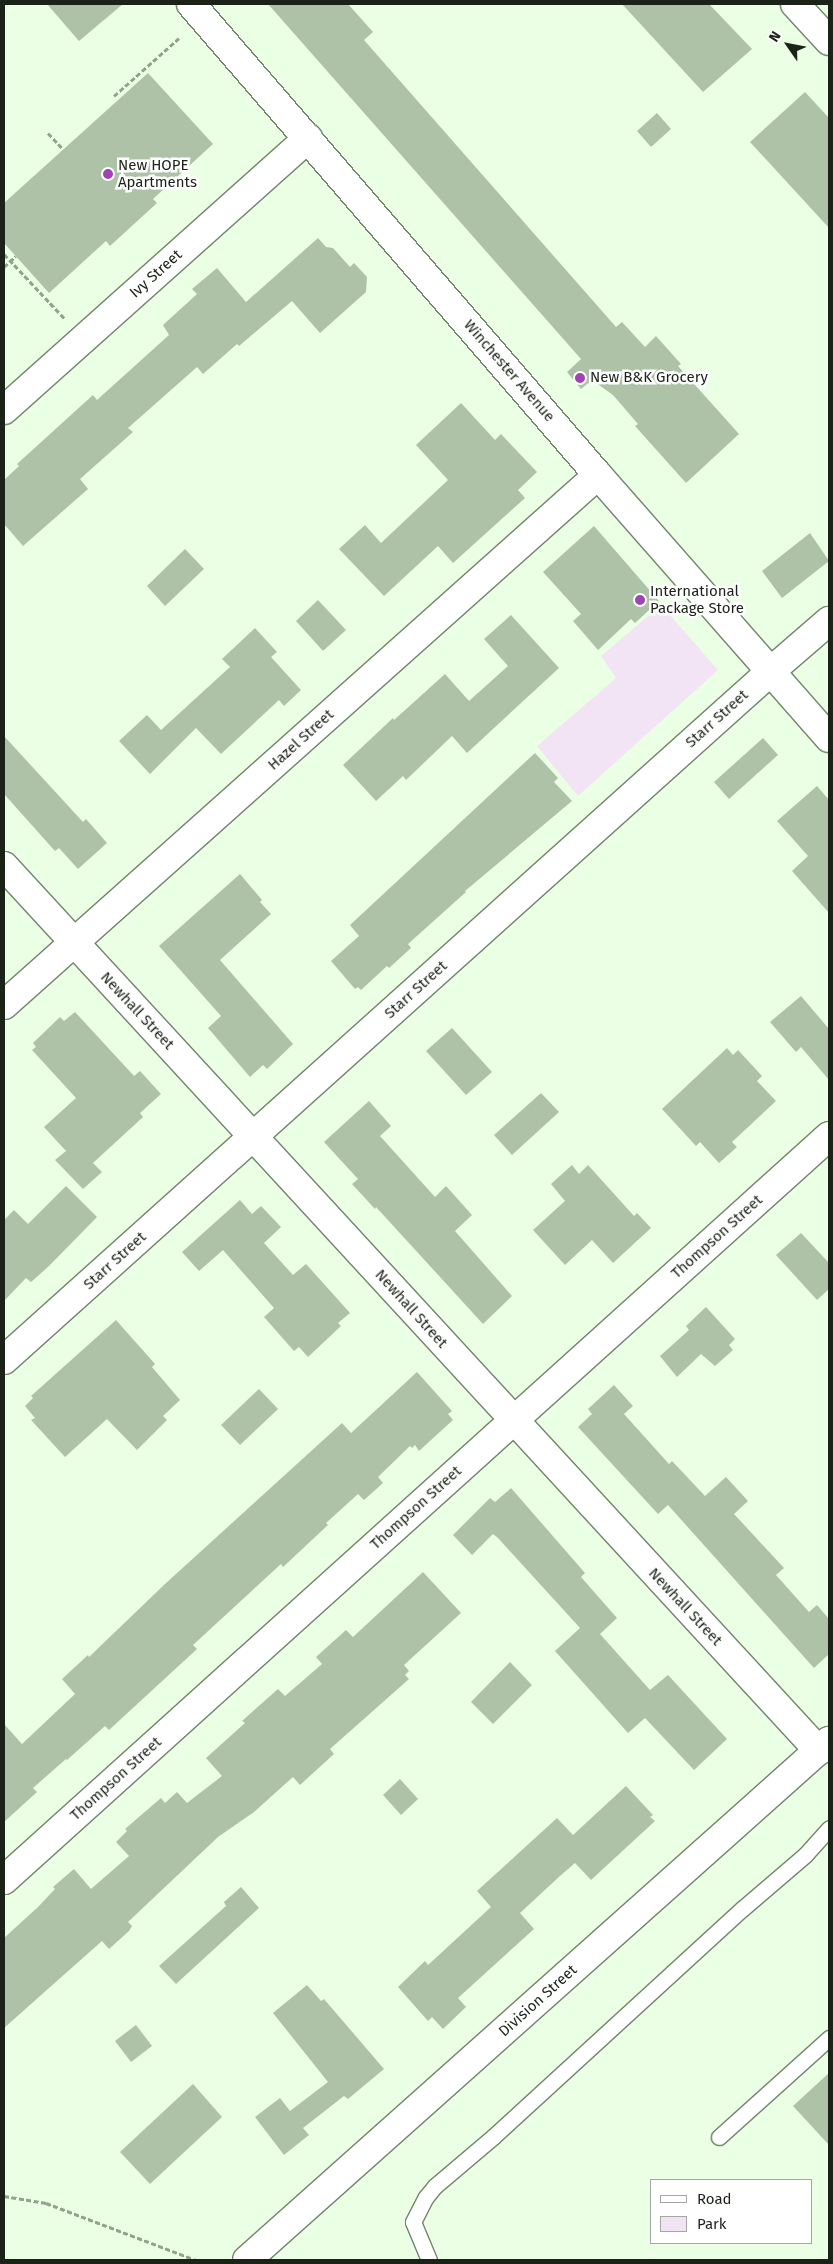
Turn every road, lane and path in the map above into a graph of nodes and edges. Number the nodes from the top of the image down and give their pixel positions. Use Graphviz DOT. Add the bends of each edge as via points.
graph roads {
  1 [pos="191,4"];
  2 [pos="795,4"];
  3 [pos="179,38"];
  4 [pos="829,41"];
  5 [pos="114,96"];
  6 [pos="48,133"];
  7 [pos="308,138"];
  8 [pos="63,150"];
  9 [pos="4,254"];
  10 [pos="16,256"];
  11 [pos="11,261"];
  12 [pos="4,267"];
  13 [pos="68,322"];
  14 [pos="4,410"];
  15 [pos="598,475"];
  16 [pos="829,621"];
  17 [pos="771,671"];
  18 [pos="829,738"];
  19 [pos="4,866"];
  20 [pos="73,942"];
  21 [pos="4,1005"];
  22 [pos="254,1136"];
  23 [pos="829,1136"];
  24 [pos="4,1360"];
  25 [pos="512,1421"];
  26 [pos="826,1752"];
  27 [pos="829,1828"];
  28 [pos="4,1880"];
  29 [pos="829,2038"];
  30 [pos="719,2137"];
  31 [pos="4,2196"];
  32 [pos="196,2260"];
  33 [pos="247,2260"];
  34 [pos="428,2260"];
  1 -- 7 [label="street, Winchester Avenue"];
  2 -- 4 [label="street"];
  3 -- 5 [label="path"];
  6 -- 8 [label="path"];
  7 -- 14 [label="street, Ivy Street"];
  7 -- 15 [label="street, Winchester Avenue"];
  9 -- 11 [label="path"];
  10 -- 11 [label="path"];
  11 -- 12 [label="path"];
  11 -- 13 [label="path"];
  15 -- 17 [label="street, Winchester Avenue"];
  15 -- 20 [label="street, Hazel Street"];
  16 -- 17 [label="street, Starr Street"];
  17 -- 18 [label="street, Winchester Avenue"];
  17 -- 22 [label="street, Starr Street"];
  19 -- 20 [label="street, Newhall Street"];
  20 -- 21 [label="street, Hazel Street"];
  20 -- 22 [label="street, Newhall Street"];
  22 -- 24 [label="street, Starr Street"];
  22 -- 25 [label="street, Newhall Street"];
  23 -- 25 [label="street, Thompson Street"];
  25 -- 26 [label="street, Newhall Street"];
  25 -- 28 [label="street, Thompson Street"];
  26 -- 33 [label="street, Division Street"];
  27 -- 34 [label="lane" via="805,1855 435,2186 413,2222"];
  29 -- 30 [label="lane"];
  31 -- 32 [label="path" via="46,2203"];
}
